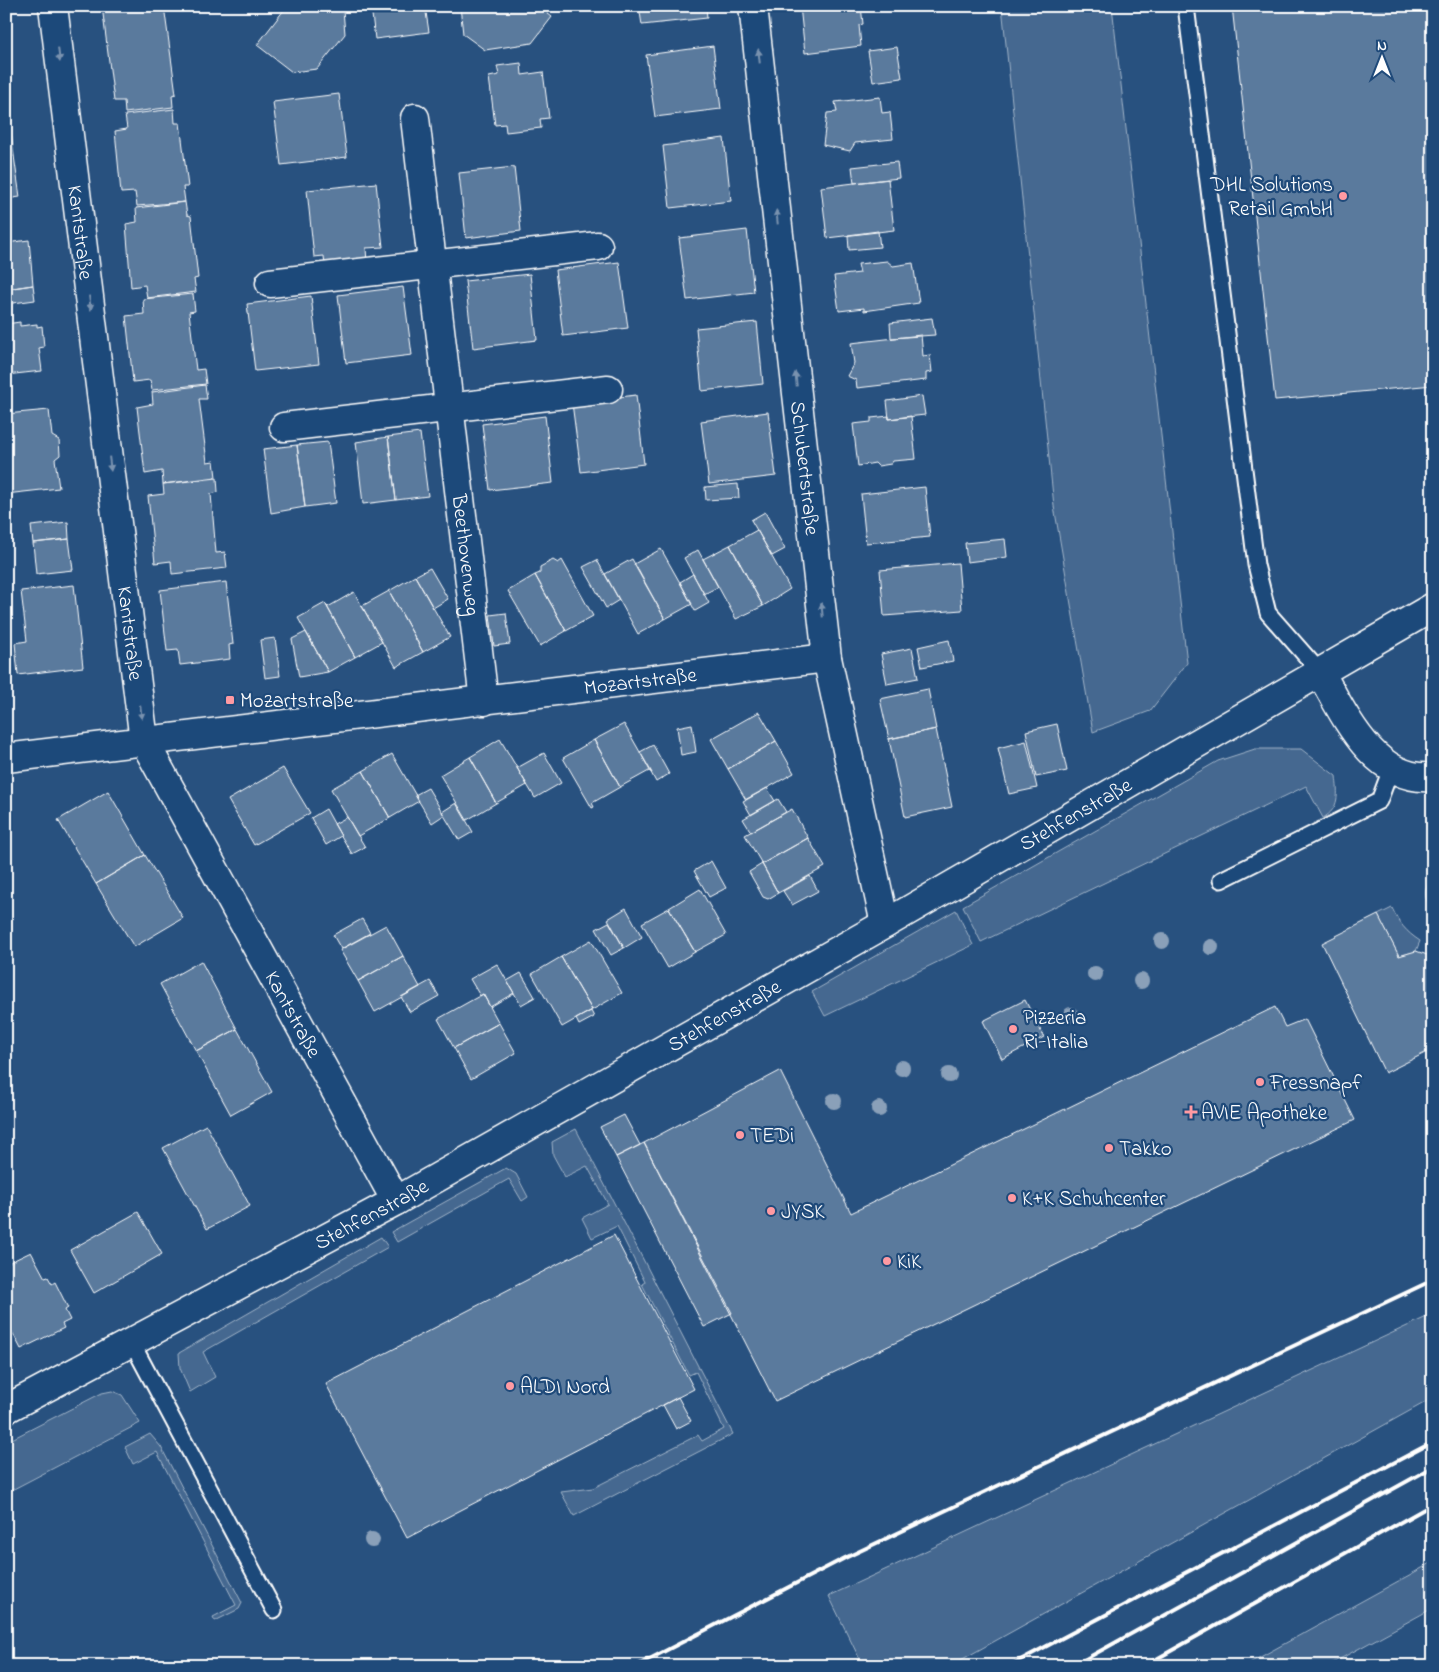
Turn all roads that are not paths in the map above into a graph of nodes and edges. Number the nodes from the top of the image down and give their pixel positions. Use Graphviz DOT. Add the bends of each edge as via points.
graph roads {
  1 [pos="53,6"];
  2 [pos="753,6"];
  3 [pos="1186,6"];
  4 [pos="415,118"];
  5 [pos="598,246"];
  6 [pos="431,264"];
  7 [pos="270,283"];
  8 [pos="608,389"];
  9 [pos="448,408"];
  10 [pos="284,427"];
  11 [pos="1433,607"];
  12 [pos="827,658"];
  13 [pos="1320,672"];
  14 [pos="484,702"];
  15 [pos="144,741"];
  16 [pos="6,758"];
  17 [pos="1391,769"];
  18 [pos="1433,777"];
  19 [pos="1221,880"];
  20 [pos="885,924"];
  21 [pos="396,1201"];
  22 [pos="132,1343"];
  23 [pos="6,1409"];
  24 [pos="274,1610"];
  1 -- 15 [label="street, Kantstraße, one-way"];
  12 -- 2 [label="street, Schubertstraße, one-way"];
  3 -- 13 [label="lane" via="1256,565 1268,613"];
  4 -- 6 [label="street, Beethovenweg"];
  5 -- 6 [label="street"];
  6 -- 7 [label="street"];
  6 -- 9 [label="street, Beethovenweg"];
  8 -- 9 [label="street"];
  9 -- 10 [label="street"];
  9 -- 14 [label="street, Beethovenweg"];
  11 -- 13 [label="street, Stehfenstraße"];
  12 -- 14 [label="street, Mozartstraße"];
  12 -- 20 [label="street, Schubertstraße"];
  13 -- 17 [label="street" via="1370,750"];
  13 -- 20 [label="street, Stehfenstraße"];
  14 -- 15 [label="street, Mozartstraße"];
  15 -- 16 [label="street, Mozartstraße"];
  15 -- 21 [label="street, Kantstraße"];
  17 -- 18 [label="street" via="1424,778"];
  17 -- 19 [label="lane" via="1379,802"];
  20 -- 21 [label="street, Stehfenstraße"];
  21 -- 22 [label="street, Stehfenstraße"];
  22 -- 23 [label="street, Stehfenstraße"];
  22 -- 24 [label="lane"];
}
